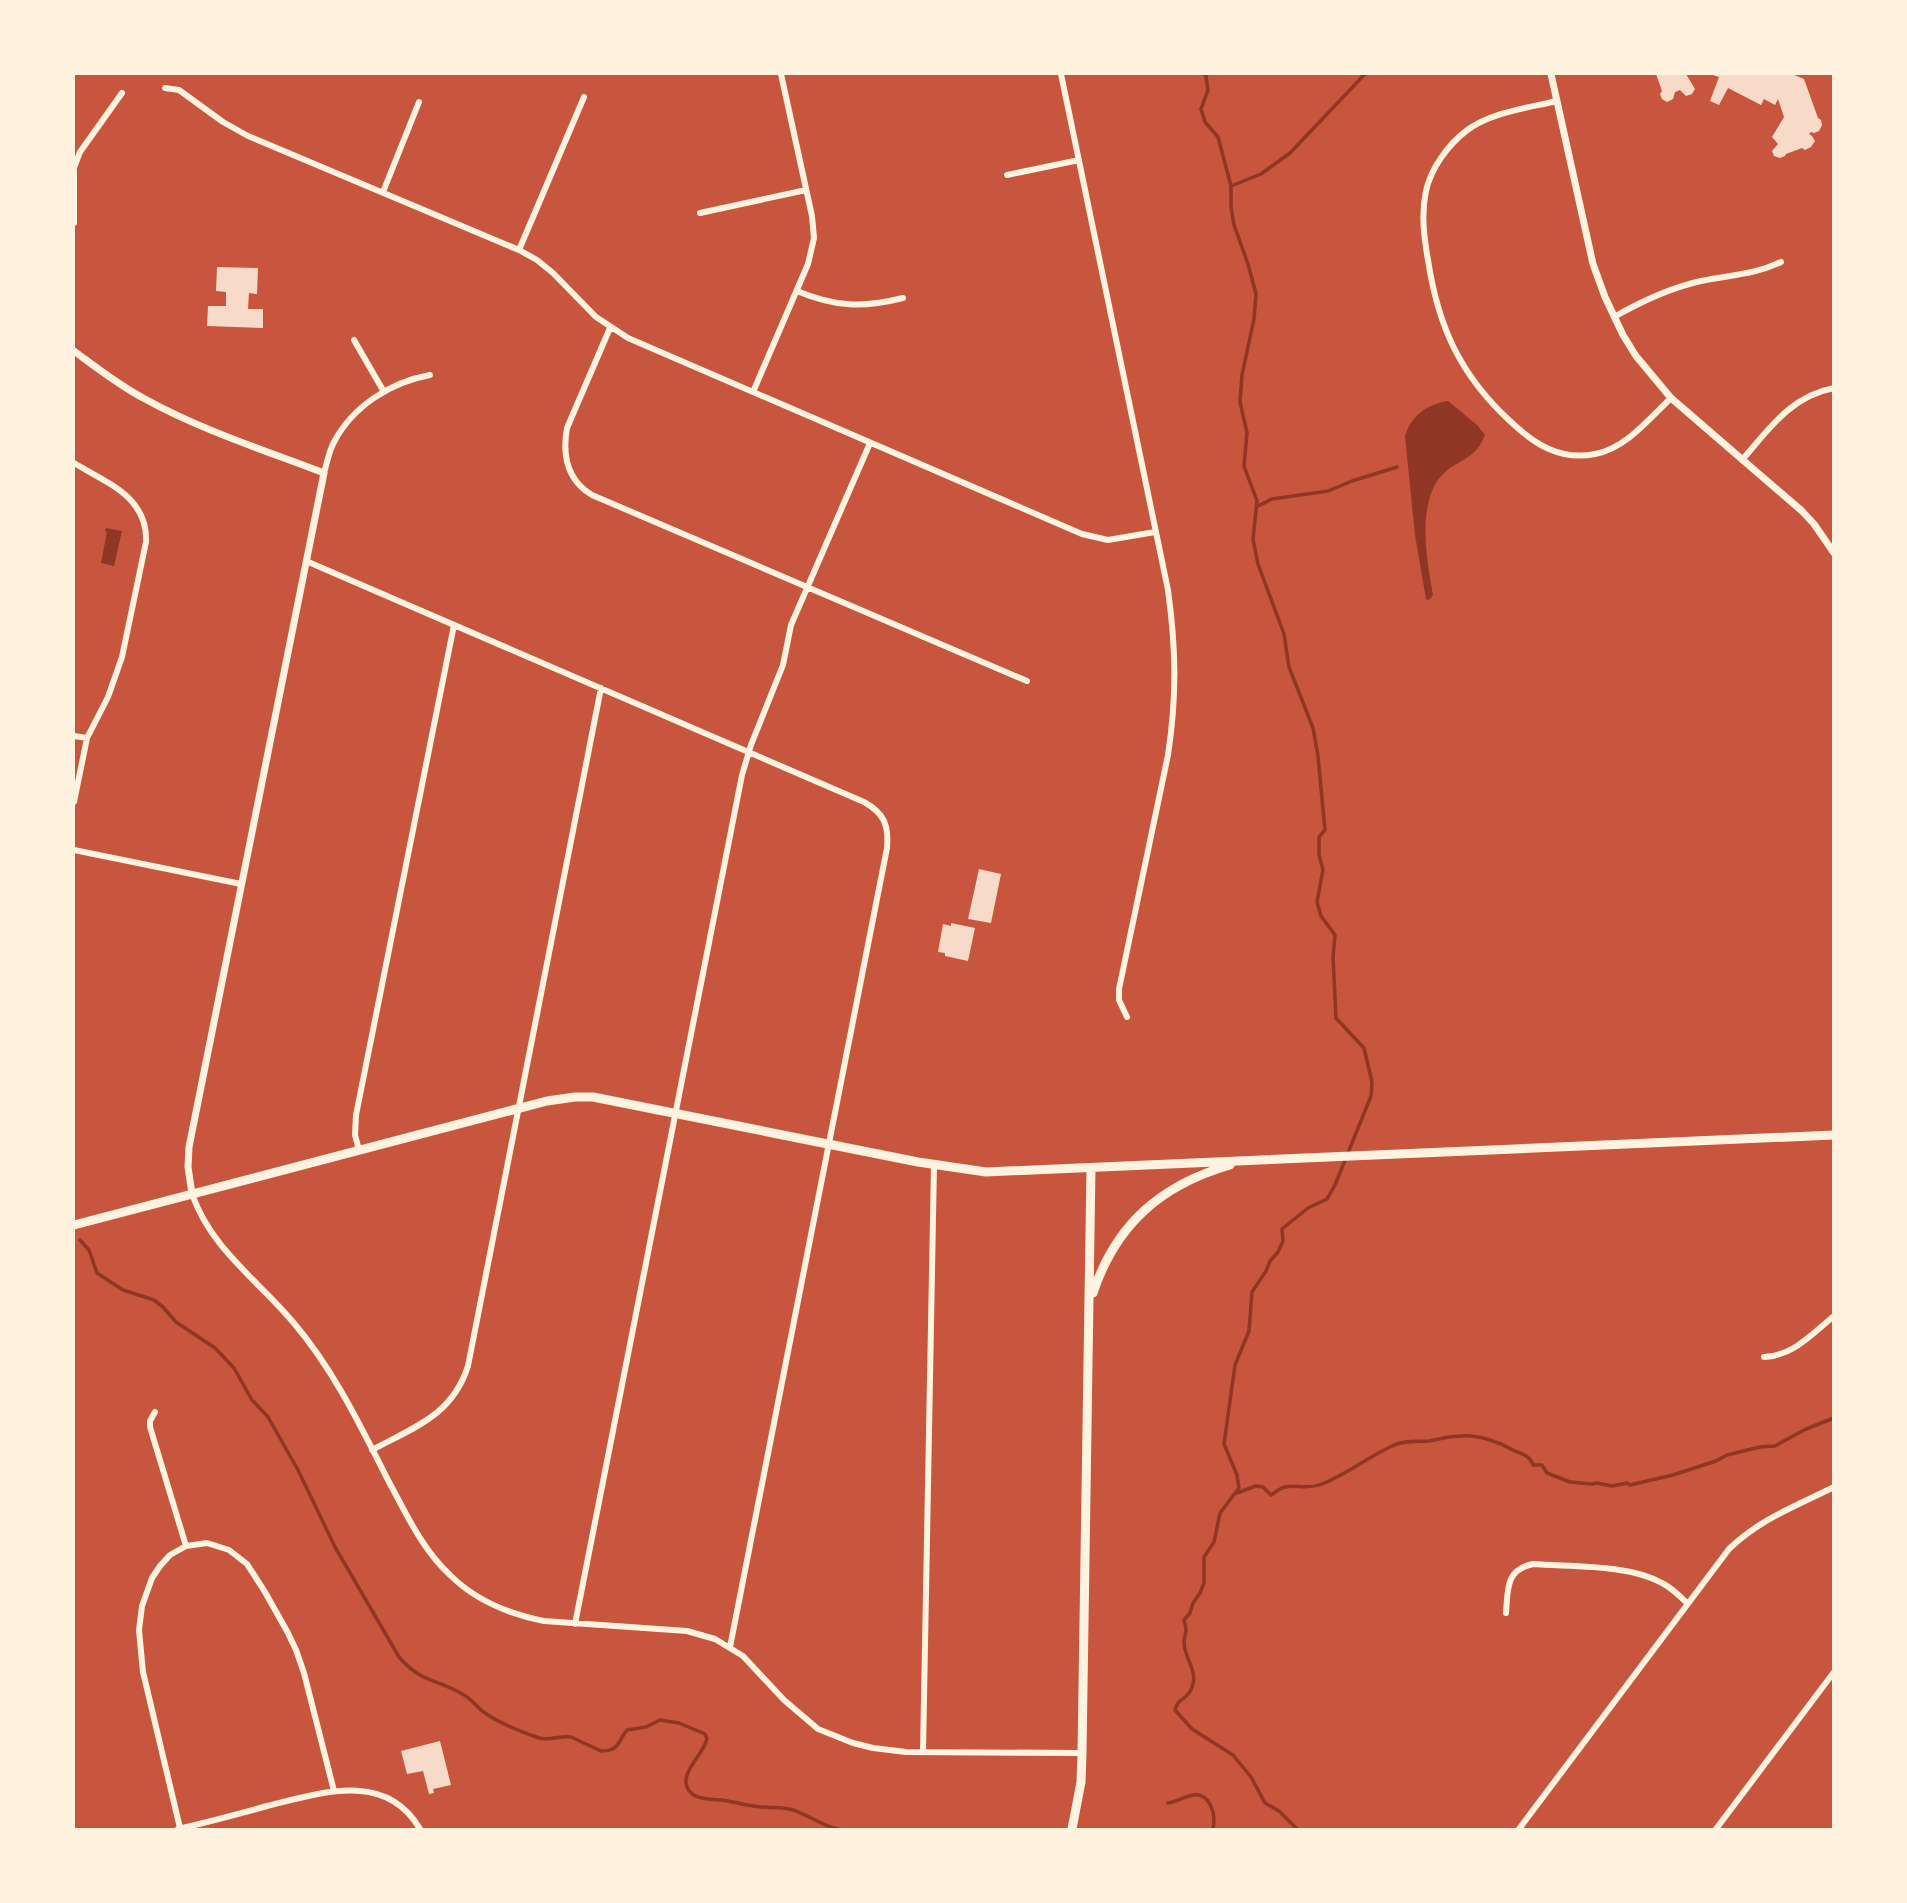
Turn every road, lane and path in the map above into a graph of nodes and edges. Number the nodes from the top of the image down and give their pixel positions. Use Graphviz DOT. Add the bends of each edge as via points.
graph roads {
  1 [pos="781,74"];
  2 [pos="1061,74"];
  3 [pos="1551,74"];
  4 [pos="165,88"];
  5 [pos="122,93"];
  6 [pos="584,97"];
  7 [pos="1557,101"];
  8 [pos="419,102"];
  9 [pos="1079,160"];
  10 [pos="1007,175"];
  11 [pos="806,190"];
  12 [pos="383,192"];
  13 [pos="700,213"];
  14 [pos="74,223"];
  15 [pos="519,250"];
  16 [pos="1781,262"];
  17 [pos="797,291"];
  18 [pos="903,298"];
  19 [pos="1614,317"];
  20 [pos="610,328"];
  21 [pos="354,340"];
  22 [pos="74,351"];
  23 [pos="430,375"];
  24 [pos="1833,388"];
  25 [pos="384,391"];
  26 [pos="753,392"];
  27 [pos="1671,398"];
  28 [pos="870,443"];
  29 [pos="1742,460"];
  30 [pos="74,463"];
  31 [pos="324,473"];
  32 [pos="1155,532"];
  33 [pos="1833,553"];
  34 [pos="306,561"];
  35 [pos="808,587"];
  36 [pos="454,625"];
  37 [pos="1027,681"];
  38 [pos="601,688"];
  39 [pos="74,736"];
  40 [pos="87,738"];
  41 [pos="748,752"];
  42 [pos="74,802"];
  43 [pos="74,850"];
  44 [pos="242,884"];
  45 [pos="1126,1017"];
  46 [pos="517,1109"];
  47 [pos="676,1114"];
  48 [pos="1833,1135"];
  49 [pos="830,1144"];
  50 [pos="359,1150"];
  51 [pos="1246,1161"];
  52 [pos="934,1165"];
  53 [pos="1091,1168"];
  54 [pos="192,1194"];
  55 [pos="76,1224"];
  56 [pos="1090,1301"];
  57 [pos="1833,1316"];
  58 [pos="1764,1357"];
  59 [pos="155,1412"];
  60 [pos="372,1450"];
  61 [pos="1833,1487"];
  62 [pos="186,1546"];
  63 [pos="1688,1604"];
  64 [pos="1506,1613"];
  65 [pos="575,1624"];
  66 [pos="730,1647"];
  67 [pos="1833,1672"];
  68 [pos="923,1752"];
  69 [pos="1082,1753"];
  70 [pos="334,1791"];
  71 [pos="178,1829"];
  72 [pos="420,1829"];
  73 [pos="1072,1829"];
  74 [pos="1519,1829"];
  75 [pos="1716,1829"];
  1 -- 11 [label="street"];
  2 -- 9 [label="street"];
  3 -- 7 [label="street"];
  4 -- 12 [label="street" via="179,90 248,136"];
  5 -- 14 [label="street" via="80,152 74,168"];
  6 -- 15 [label="street"];
  7 -- 19 [label="street" via="1592,264"];
  7 -- 27 [label="street" via="1477,124 1439,160 1426,189 1423,214 1440,315 1461,363 1492,404 1526,436 1549,450 1570,455 1609,450"];
  8 -- 12 [label="street"];
  9 -- 10 [label="street"];
  9 -- 32 [label="street"];
  11 -- 13 [label="street"];
  11 -- 17 [label="street" via="814,238"];
  12 -- 15 [label="street"];
  15 -- 20 [label="street" via="553,273"];
  16 -- 19 [label="street" via="1757,272 1697,281 1662,292"];
  17 -- 18 [label="street" via="851,305"];
  17 -- 26 [label="street"];
  19 -- 27 [label="street" via="1636,356"];
  20 -- 26 [label="street"];
  20 -- 35 [label="street" via="567,428 565,456 575,482 592,495"];
  21 -- 25 [label="street"];
  22 -- 31 [label="street" via="158,406"];
  23 -- 25 [label="street"];
  24 -- 29 [label="street" via="1791,406"];
  25 -- 31 [label="street" via="340,432"];
  26 -- 28 [label="street"];
  27 -- 29 [label="street"];
  28 -- 32 [label="street" via="1094,538"];
  28 -- 35 [label="street"];
  29 -- 33 [label="street" via="1808,517"];
  30 -- 40 [label="street" via="134,502 147,532 122,657"];
  31 -- 34 [label="street"];
  32 -- 45 [label="street" via="1171,611 1173,723 1119,989"];
  34 -- 36 [label="street"];
  34 -- 44 [label="street"];
  35 -- 37 [label="street"];
  35 -- 41 [label="street"];
  36 -- 38 [label="street"];
  36 -- 50 [label="street" via="356,1115"];
  38 -- 41 [label="street"];
  38 -- 46 [label="street"];
  39 -- 40 [label="street"];
  40 -- 42 [label="street"];
  41 -- 47 [label="street"];
  41 -- 49 [label="street" via="864,802 877,809 885,822 887,848"];
  43 -- 44 [label="street"];
  44 -- 54 [label="street" via="189,1147"];
  46 -- 47 [label="main road" via="593,1097"];
  46 -- 50 [label="main road"];
  46 -- 60 [label="street" via="464,1377 438,1412"];
  47 -- 49 [label="main road"];
  47 -- 65 [label="street"];
  48 -- 51 [label="main road"];
  49 -- 52 [label="main road"];
  49 -- 66 [label="street"];
  50 -- 54 [label="main road"];
  51 -- 53 [label="main road"];
  51 -- 56 [label="main road" via="1185,1181 1149,1205 1117,1243"];
  52 -- 53 [label="main road" via="986,1172"];
  52 -- 68 [label="street"];
  53 -- 56 [label="main road"];
  54 -- 55 [label="main road"];
  54 -- 60 [label="street" via="222,1248 311,1345"];
  56 -- 69 [label="main road"];
  57 -- 58 [label="street" via="1794,1348"];
  59 -- 62 [label="street" via="150,1427"];
  60 -- 65 [label="street" via="418,1536 450,1576 502,1609"];
  61 -- 63 [label="street" via="1769,1518 1741,1538"];
  62 -- 70 [label="street" via="207,1543 229,1550 247,1564 265,1592 304,1673"];
  62 -- 71 [label="street" via="170,1555 152,1578 139,1630 143,1672"];
  63 -- 64 [label="street" via="1663,1583 1642,1575 1533,1564 1512,1576"];
  63 -- 74 [label="street"];
  65 -- 66 [label="street" via="687,1631"];
  66 -- 68 [label="street" via="818,1729 873,1748"];
  67 -- 75 [label="street"];
  68 -- 69 [label="street"];
  69 -- 73 [label="main road"];
  70 -- 71 [label="street"];
  70 -- 72 [label="street" via="368,1792 386,1798 408,1813"];
}
